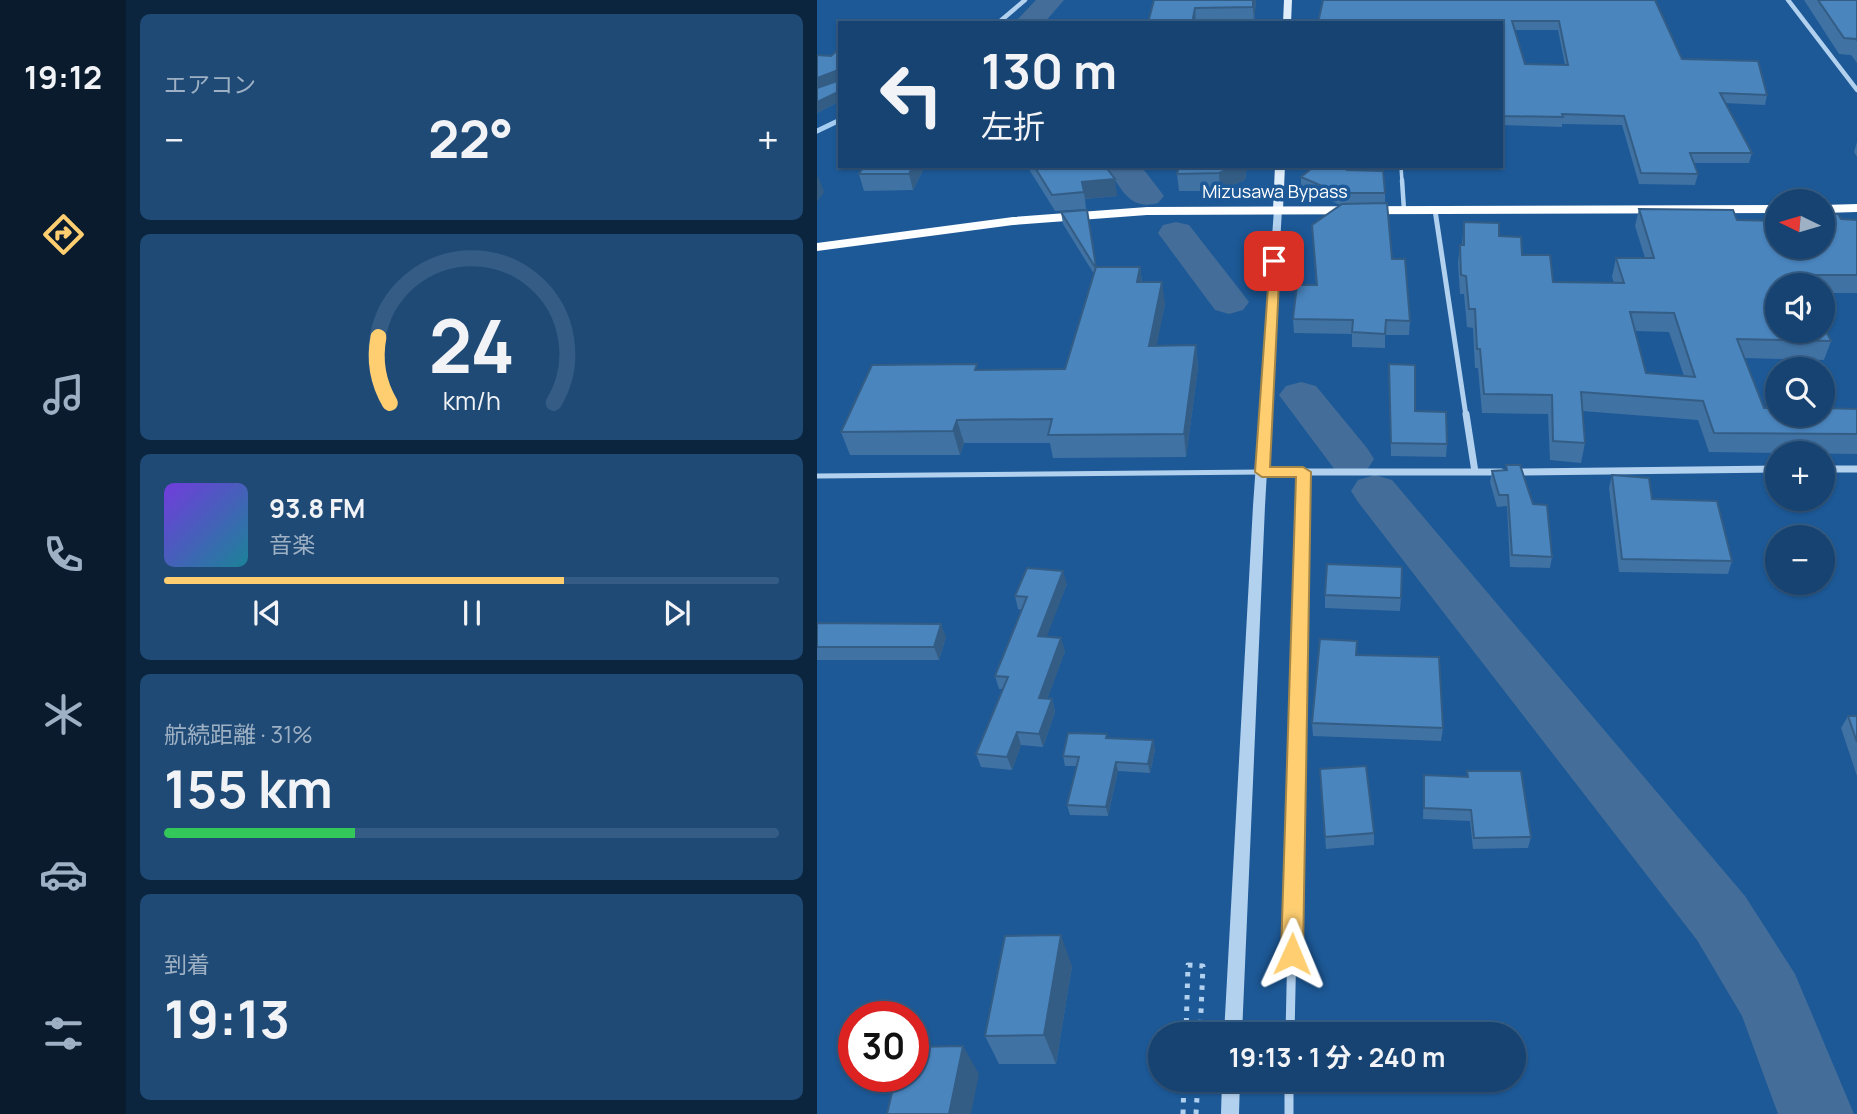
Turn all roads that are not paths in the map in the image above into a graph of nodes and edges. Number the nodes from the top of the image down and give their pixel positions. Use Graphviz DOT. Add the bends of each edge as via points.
graph roads {
  1 [pos="1025,0"];
  2 [pos="1288,0"];
  3 [pos="1788,0"];
  4 [pos="1000,21"];
  5 [pos="1287,21"];
  6 [pos="1857,90"];
  7 [pos="1280,168"];
  8 [pos="1401,168"];
  9 [pos="1857,208"];
  10 [pos="1278,209"];
  11 [pos="1765,209"];
  12 [pos="1835,209"];
  13 [pos="1404,210"];
  14 [pos="1435,210"];
  15 [pos="817,247"];
  16 [pos="1857,468"];
  17 [pos="1765,469"];
  18 [pos="1835,469"];
  19 [pos="1262,472"];
  20 [pos="1303,472"];
  21 [pos="1475,472"];
  22 [pos="817,477"];
  23 [pos="1259,506"];
  24 [pos="1234,1022"];
  25 [pos="1290,1022"];
  26 [pos="1230,1092"];
  27 [pos="1289,1092"];
  28 [pos="1229,1114"];
  29 [pos="1288,1114"];
  1 -- 4 [label="street"];
  2 -- 5 [label="main road"];
  3 -- 6 [label="street"];
  7 -- 10 [label="main road"];
  8 -- 13 [label="lane"];
  9 -- 12 [label="highway"];
  10 -- 13 [label="highway, Mizusawa Bypass"];
  10 -- 15 [label="highway, Mizusawa Bypass" via="1147,211 1013,221"];
  10 -- 19 [label="street"];
  11 -- 14 [label="highway, Mizusawa Bypass"];
  13 -- 14 [label="highway, Mizusawa Bypass"];
  14 -- 21 [label="street"];
  16 -- 18 [label="street"];
  17 -- 21 [label="street"];
  19 -- 20 [label="street"];
  19 -- 22 [label="lane"];
  19 -- 23 [label="street"];
  20 -- 21 [label="street"];
  20 -- 25 [label="street"];
  23 -- 24 [label="street"];
  26 -- 28 [label="street"];
  27 -- 29 [label="street"];
}
